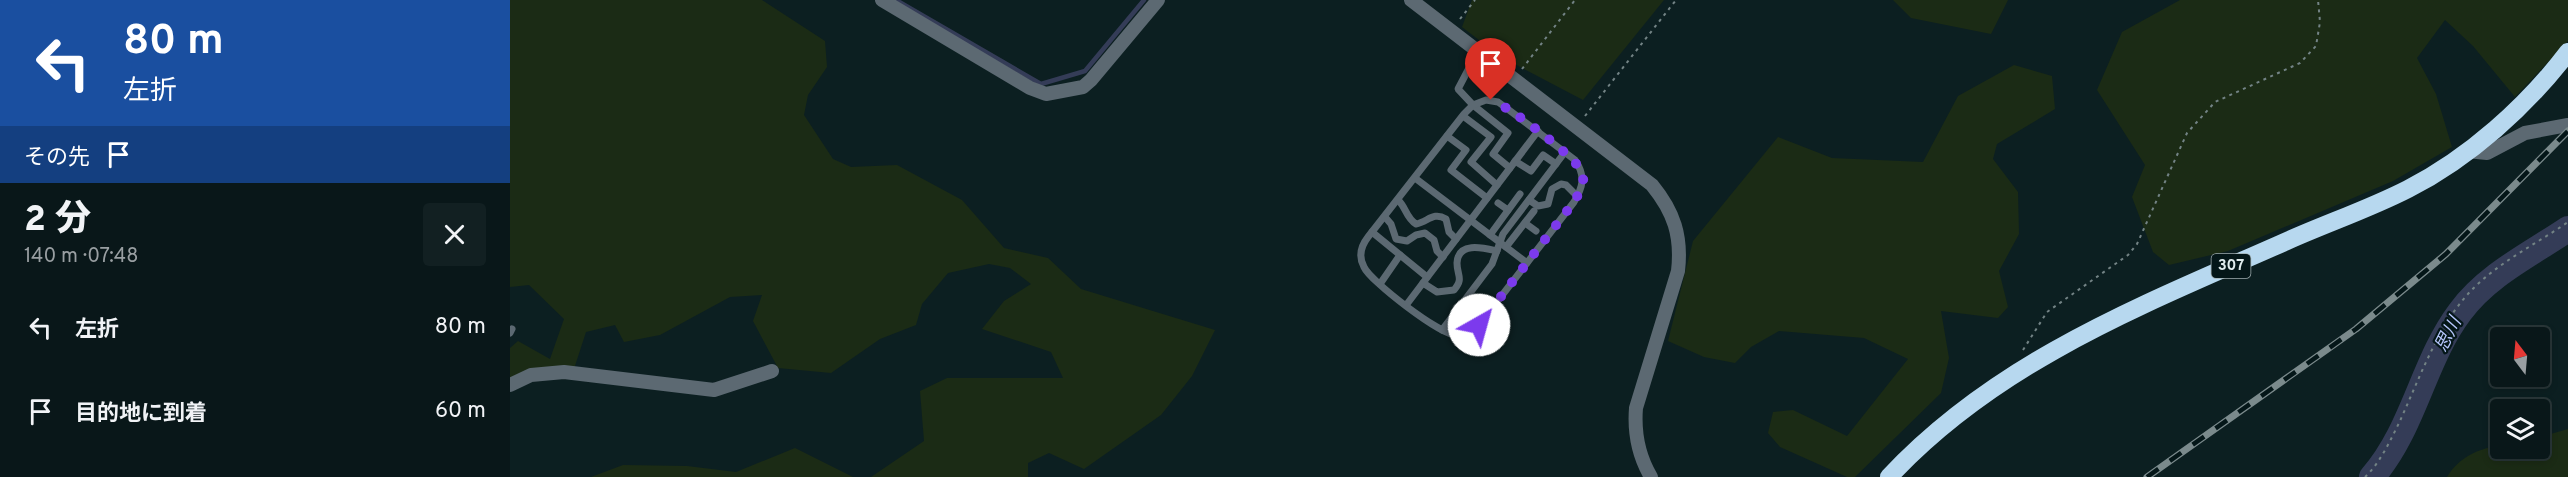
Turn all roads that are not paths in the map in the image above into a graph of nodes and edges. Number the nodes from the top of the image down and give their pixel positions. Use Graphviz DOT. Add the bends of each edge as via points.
graph roads {
  1 [pos="882,0"];
  2 [pos="1158,0"];
  3 [pos="1411,0"];
  4 [pos="1478,51"];
  5 [pos="2568,52"];
  6 [pos="1473,105"];
  7 [pos="1463,116"];
  8 [pos="2568,125"];
  9 [pos="1538,132"];
  10 [pos="1447,136"];
  11 [pos="2467,151"];
  12 [pos="1565,152"];
  13 [pos="1515,161"];
  14 [pos="1556,164"];
  15 [pos="1510,168"];
  16 [pos="1415,178"];
  17 [pos="1497,185"];
  18 [pos="1520,194"];
  19 [pos="1577,196"];
  20 [pos="1487,198"];
  21 [pos="1398,200"];
  22 [pos="1529,200"];
  23 [pos="1498,203"];
  24 [pos="1508,210"];
  25 [pos="1534,211"];
  26 [pos="1385,216"];
  27 [pos="1471,220"];
  28 [pos="1525,223"];
  29 [pos="1536,231"];
  30 [pos="1372,232"];
  31 [pos="1490,235"];
  32 [pos="1456,239"];
  33 [pos="1499,242"];
  34 [pos="1506,247"];
  35 [pos="1497,251"];
  36 [pos="1400,255"];
  37 [pos="1443,257"];
  38 [pos="1527,263"];
  39 [pos="1425,280"];
  40 [pos="1380,284"];
  41 [pos="1407,304"];
  42 [pos="1442,330"];
  43 [pos="772,371"];
  44 [pos="510,385"];
  45 [pos="1652,477"];
  46 [pos="1889,477"];
  1 -- 2 [label="street" via="1046,94 1083,87"];
  3 -- 4 [label="street"];
  4 -- 6 [label="lane" via="1458,89"];
  4 -- 45 [label="street" via="1652,185 1666,202 1678,234 1678,271 1636,408 1634,430 1644,466"];
  5 -- 11 [label="highway, 307" via="2550,76 2496,129"];
  6 -- 7 [label="lane"];
  6 -- 9 [label="lane" via="1486,100 1498,102"];
  6 -- 15 [label="lane" via="1508,133 1492,154"];
  7 -- 10 [label="lane"];
  7 -- 17 [label="lane" via="1491,137 1471,162"];
  8 -- 11 [label="street" via="2525,133 2487,153"];
  9 -- 12 [label="lane"];
  9 -- 13 [label="lane"];
  10 -- 16 [label="lane"];
  10 -- 20 [label="lane" via="1466,150 1451,170"];
  11 -- 46 [label="highway, 307" via="2409,189 2066,342 2004,380 1948,422"];
  12 -- 14 [label="lane"];
  12 -- 19 [label="lane" via="1582,172"];
  13 -- 14 [label="lane" via="1531,171 1543,155"];
  13 -- 15 [label="lane"];
  14 -- 22 [label="lane"];
  15 -- 17 [label="lane"];
  16 -- 21 [label="lane"];
  16 -- 27 [label="lane"];
  17 -- 20 [label="lane"];
  18 -- 24 [label="lane"];
  19 -- 22 [label="lane" via="1561,184 1552,189 1548,204 1538,206"];
  19 -- 38 [label="lane"];
  20 -- 27 [label="lane"];
  21 -- 26 [label="lane"];
  21 -- 32 [label="lane" via="1416,224 1433,216 1446,219 1449,232"];
  22 -- 33 [label="lane"];
  23 -- 24 [label="lane"];
  24 -- 31 [label="lane"];
  25 -- 28 [label="lane"];
  26 -- 30 [label="lane"];
  26 -- 37 [label="lane" via="1396,239 1407,241 1425,233"];
  27 -- 31 [label="lane"];
  27 -- 32 [label="lane"];
  28 -- 29 [label="lane"];
  28 -- 34 [label="lane"];
  30 -- 36 [label="lane"];
  30 -- 40 [label="lane" via="1363,244 1361,260 1365,271"];
  31 -- 33 [label="lane"];
  32 -- 37 [label="lane"];
  33 -- 34 [label="lane"];
  33 -- 35 [label="lane"];
  34 -- 38 [label="lane"];
  35 -- 39 [label="lane" via="1476,246 1459,255 1461,274 1454,290 1437,292"];
  35 -- 42 [label="lane" via="1492,264"];
  36 -- 39 [label="lane"];
  36 -- 40 [label="lane"];
  37 -- 39 [label="lane"];
  38 -- 42 [label="lane" via="1479,325 1455,335"];
  39 -- 41 [label="lane"];
  40 -- 41 [label="lane"];
  41 -- 42 [label="lane"];
  43 -- 44 [label="street" via="714,390 564,372 531,375"];
}
